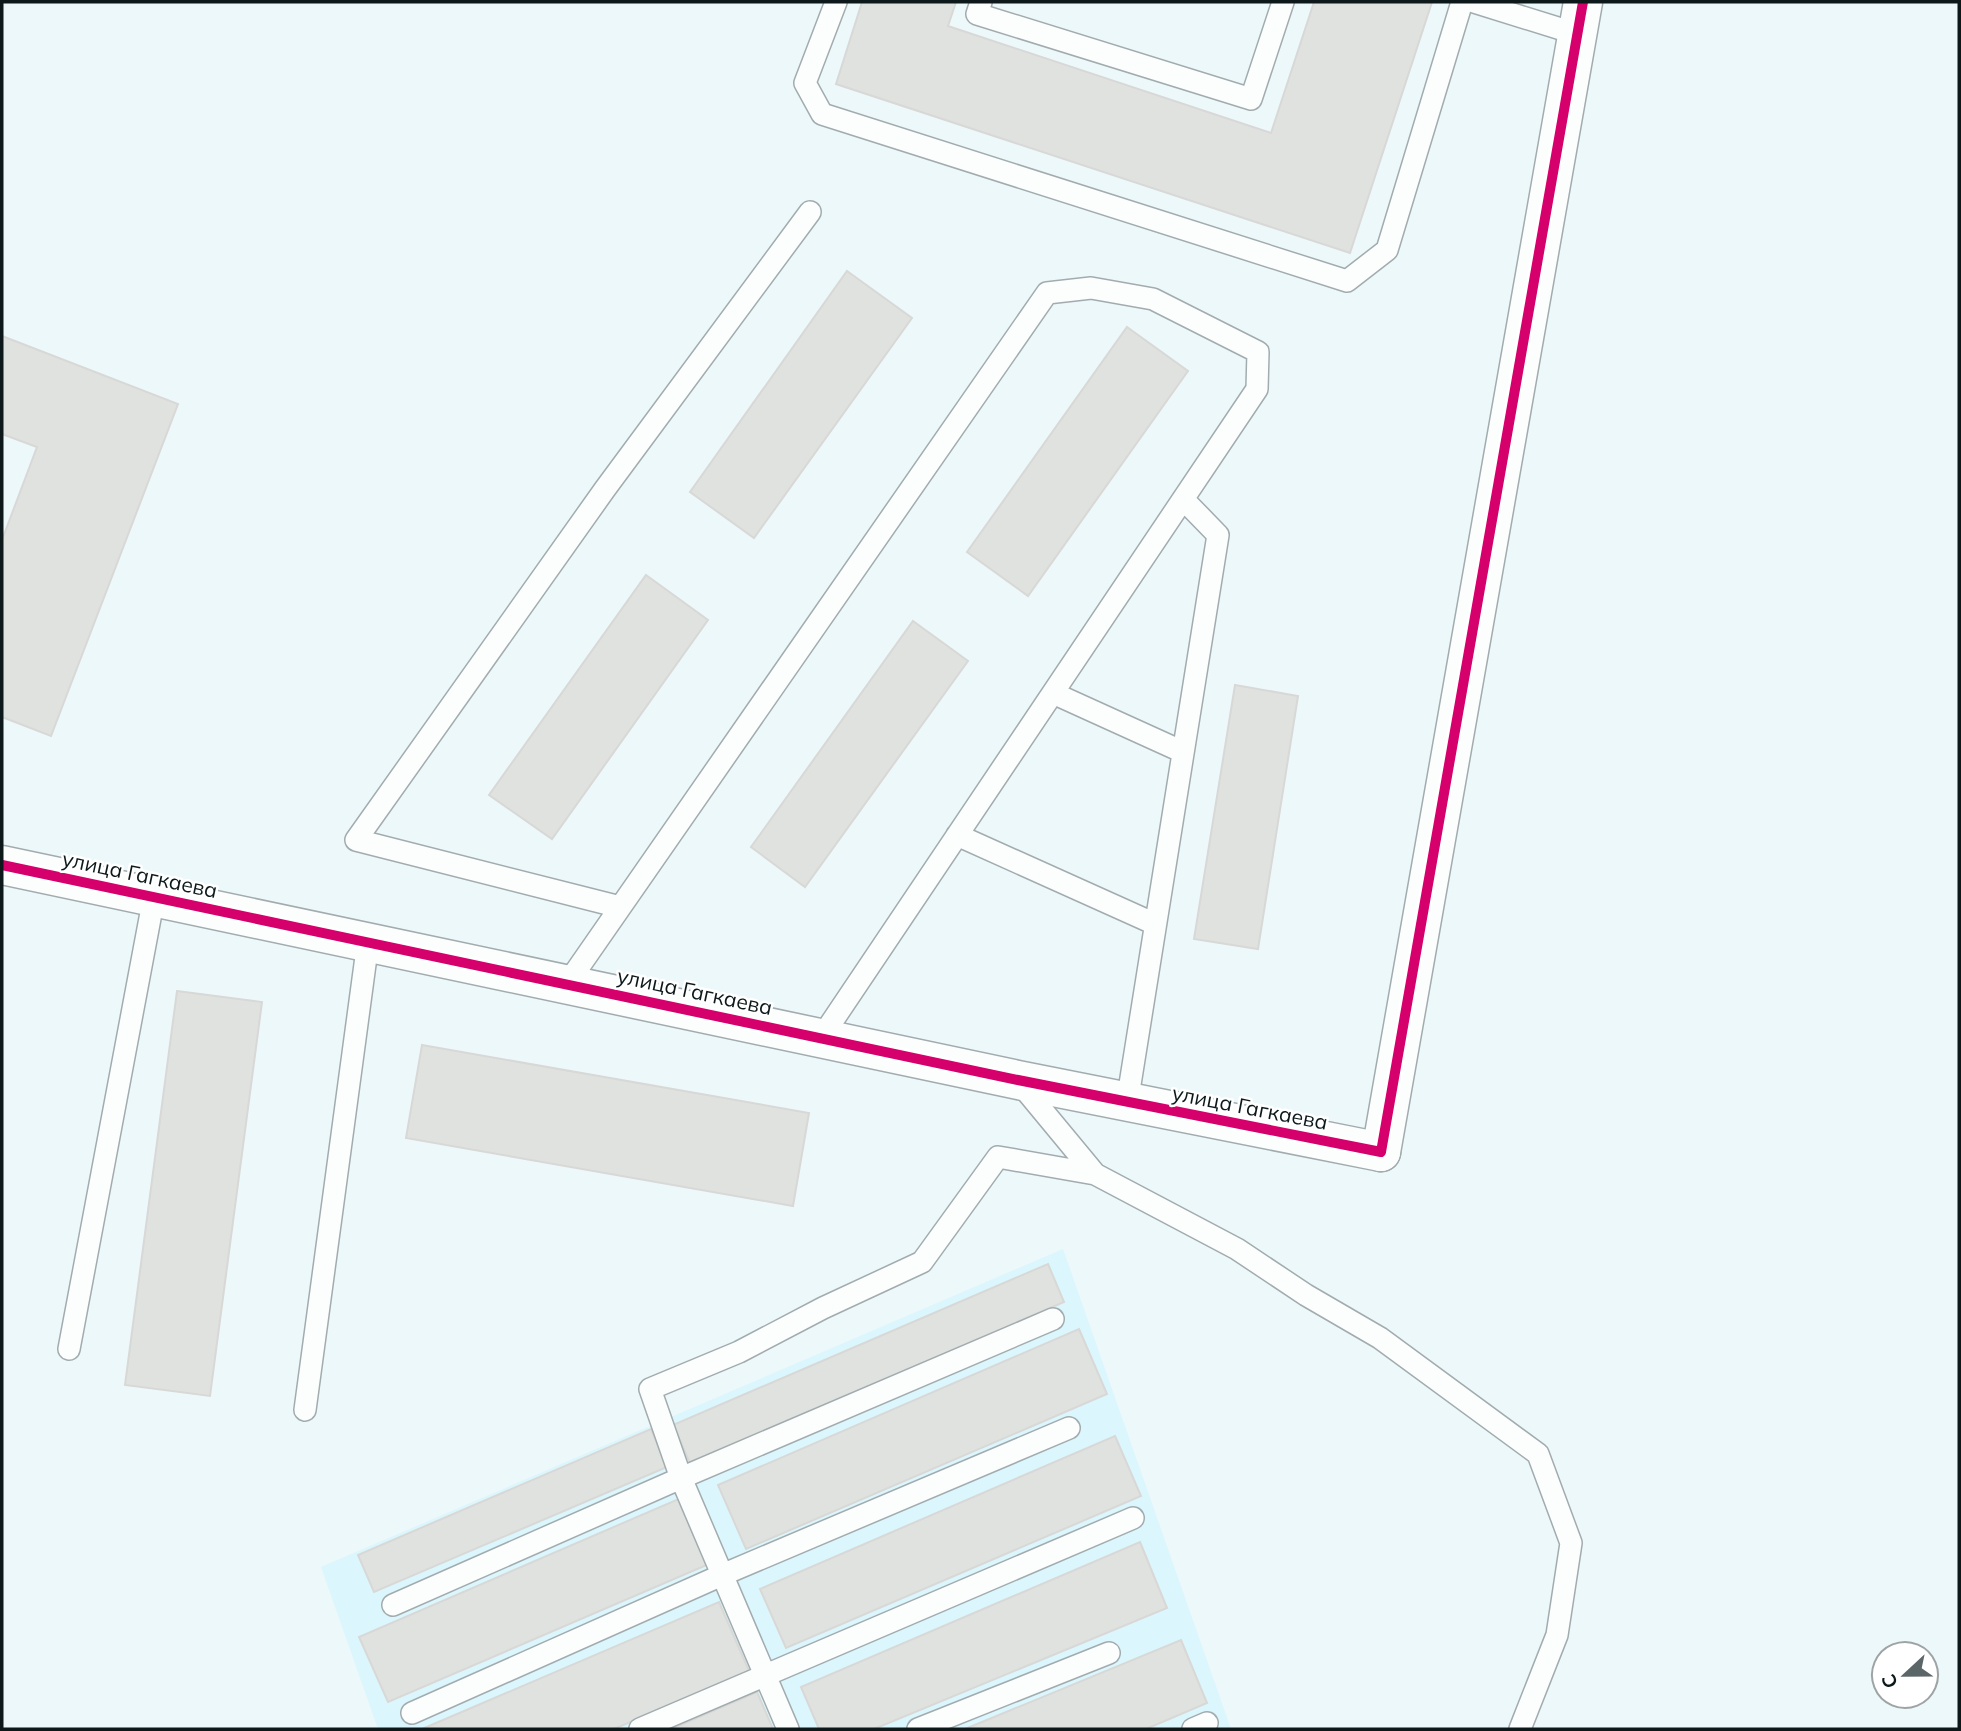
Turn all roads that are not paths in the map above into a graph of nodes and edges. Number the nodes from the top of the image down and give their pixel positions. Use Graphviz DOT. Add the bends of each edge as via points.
graph roads {
  1 [pos="836,2"];
  2 [pos="981,2"];
  3 [pos="1283,2"];
  4 [pos="1462,2"];
  5 [pos="1474,2"];
  6 [pos="1580,18"];
  7 [pos="810,212"];
  8 [pos="1184,499"];
  9 [pos="1054,693"];
  10 [pos="1183,752"];
  11 [pos="957,835"];
  12 [pos="2,865"];
  13 [pos="154,897"];
  14 [pos="620,907"];
  15 [pos="1155,924"];
  16 [pos="368,942"];
  17 [pos="567,984"];
  18 [pos="821,1038"];
  19 [pos="1018,1080"];
  20 [pos="1127,1103"];
  21 [pos="1095,1174"];
  22 [pos="1053,1319"];
  23 [pos="69,1349"];
  24 [pos="305,1410"];
  25 [pos="1069,1428"];
  26 [pos="681,1478"];
  27 [pos="1133,1518"];
  28 [pos="722,1575"];
  29 [pos="393,1605"];
  30 [pos="1109,1653"];
  31 [pos="765,1674"];
  32 [pos="412,1713"];
  33 [pos="640,1729"];
  34 [pos="788,1729"];
  35 [pos="918,1729"];
  36 [pos="1520,1729"];
  1 -- 4 [label="lane" via="805,83 822,114 1347,281 1387,250"];
  2 -- 3 [label="lane" via="977,14 1251,100"];
  5 -- 6 [label="lane"];
  6 -- 20 [label="street, улица Гагкаева" via="1381,1152"];
  7 -- 14 [label="lane" via="605,489 356,840"];
  8 -- 9 [label="lane"];
  8 -- 10 [label="lane" via="1217,535"];
  8 -- 14 [label="lane" via="1258,389 1258,352 1153,299 1091,288 1047,293"];
  9 -- 10 [label="lane"];
  9 -- 11 [label="lane"];
  10 -- 15 [label="lane"];
  11 -- 15 [label="lane"];
  11 -- 18 [label="lane"];
  12 -- 13 [label="street, улица Гагкаева"];
  13 -- 16 [label="street, улица Гагкаева"];
  13 -- 23 [label="lane"];
  14 -- 17 [label="lane"];
  15 -- 20 [label="lane"];
  16 -- 17 [label="street, улица Гагкаева"];
  16 -- 24 [label="lane"];
  17 -- 18 [label="street, улица Гагкаева"];
  18 -- 19 [label="street, улица Гагкаева"];
  19 -- 20 [label="street, улица Гагкаева"];
  19 -- 21 [label="lane"];
  21 -- 26 [label="lane" via="998,1157 922,1262 739,1352 650,1389"];
  21 -- 36 [label="lane" via="1237,1249 1380,1338 1538,1454 1571,1542 1557,1634"];
  22 -- 26 [label="lane"];
  25 -- 28 [label="lane"];
  26 -- 28 [label="lane"];
  26 -- 29 [label="lane"];
  27 -- 31 [label="lane"];
  28 -- 31 [label="lane"];
  28 -- 32 [label="lane"];
  30 -- 35 [label="lane"];
  31 -- 33 [label="lane"];
  31 -- 34 [label="lane"];
}
